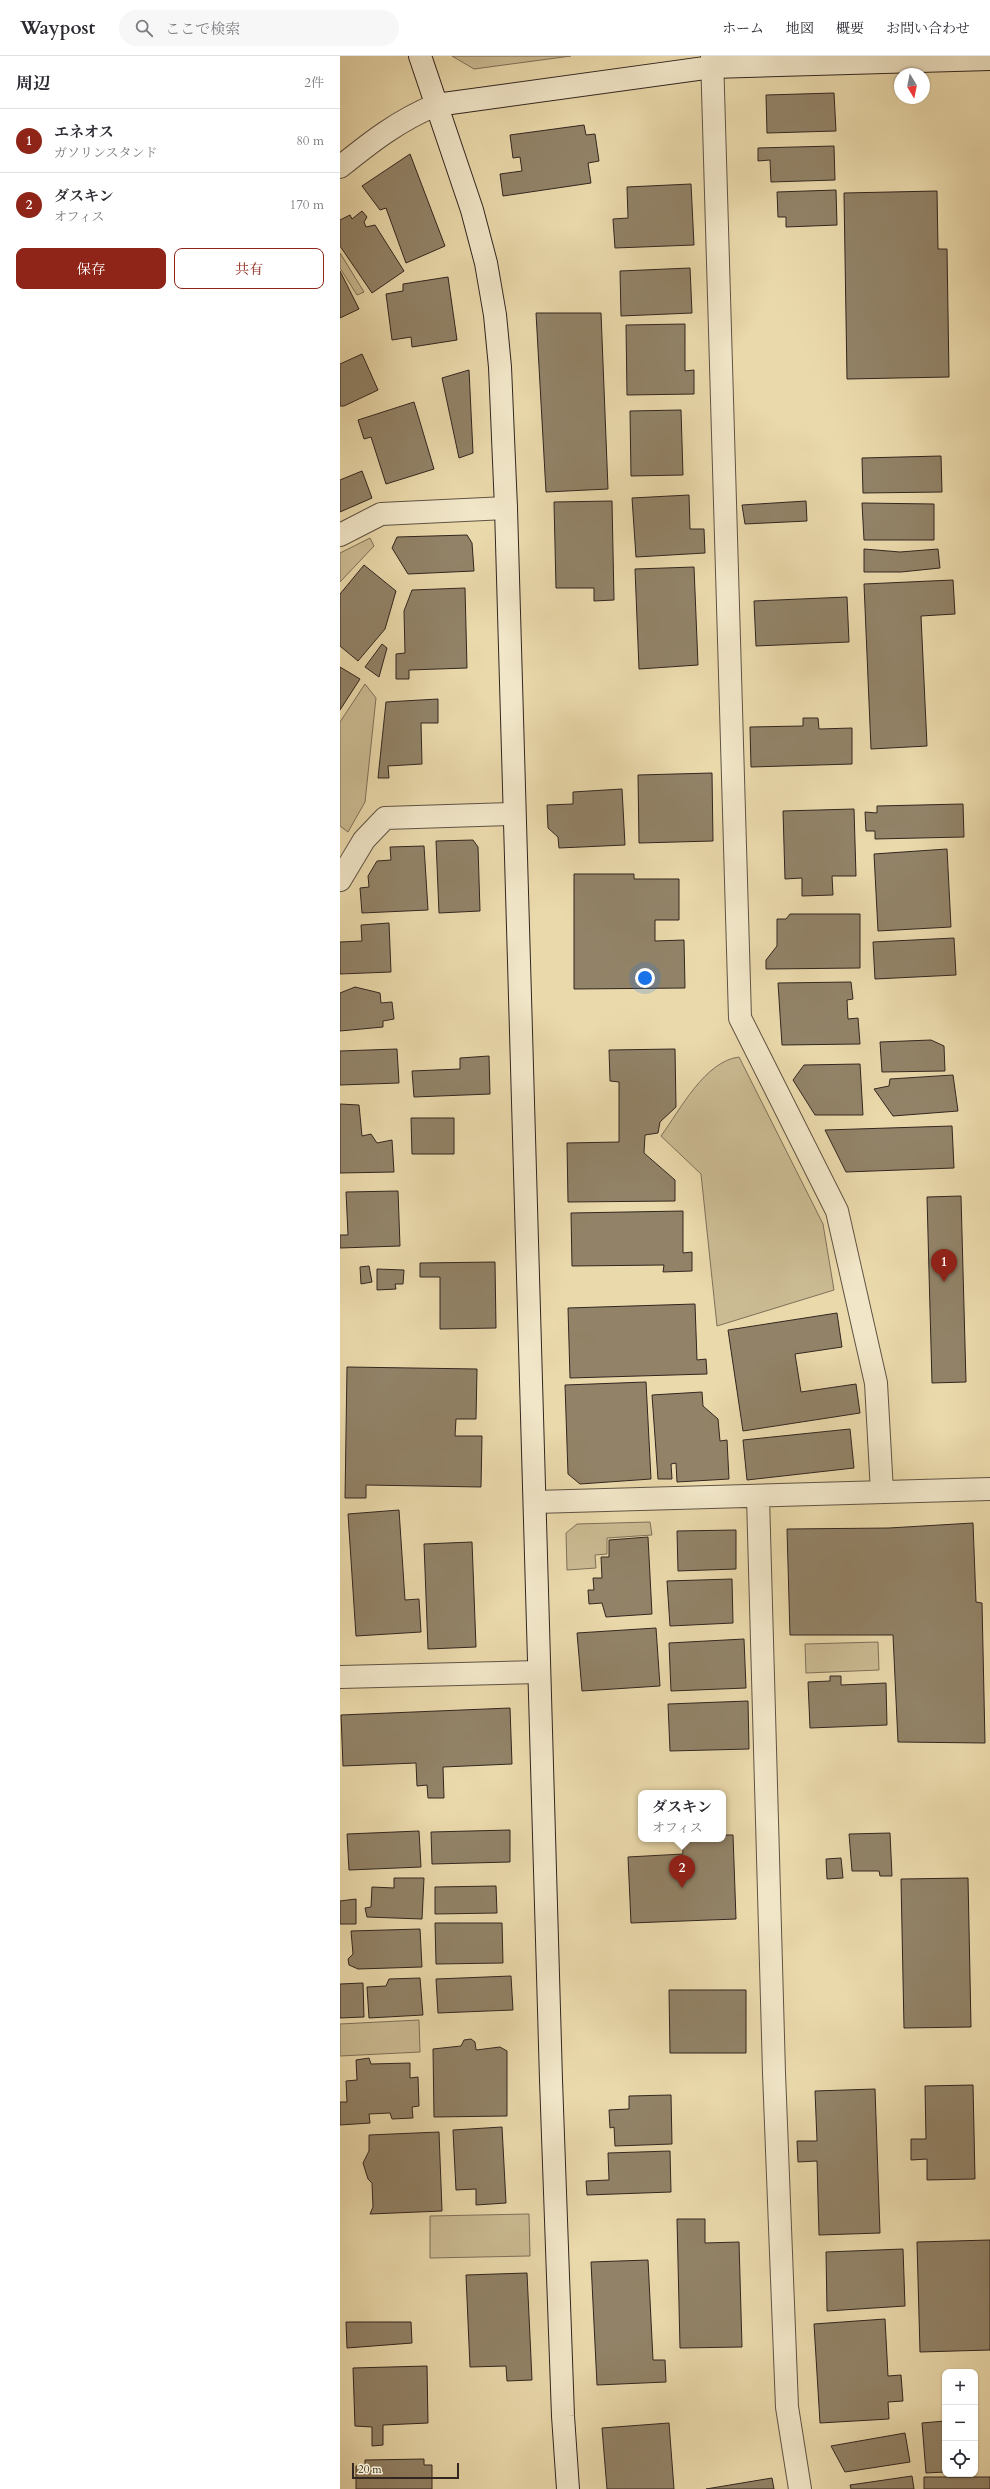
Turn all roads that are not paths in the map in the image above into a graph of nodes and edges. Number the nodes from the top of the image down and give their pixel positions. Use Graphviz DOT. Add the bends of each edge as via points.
graph roads {
  1 [pos="420,56"];
  2 [pos="990,59"];
  3 [pos="712,62"];
  4 [pos="436,105"];
  5 [pos="340,167"];
  6 [pos="506,508"];
  7 [pos="340,535"];
  8 [pos="513,814"];
  9 [pos="340,880"];
  10 [pos="990,1489"];
  11 [pos="882,1492"];
  12 [pos="758,1497"];
  13 [pos="535,1502"];
  14 [pos="539,1672"];
  15 [pos="340,1677"];
  16 [pos="568,2489"];
  17 [pos="800,2489"];
  1 -- 4 [label="street"];
  2 -- 3 [label="street"];
  3 -- 4 [label="street"];
  3 -- 11 [label="street" via="740,1018 837,1211 876,1382"];
  4 -- 5 [label="street" via="410,116 387,130"];
  4 -- 6 [label="street" via="472,210 486,263 500,367"];
  6 -- 7 [label="street" via="381,514"];
  6 -- 8 [label="street"];
  8 -- 9 [label="street" via="385,818 364,840"];
  8 -- 13 [label="street"];
  10 -- 11 [label="street"];
  11 -- 12 [label="street"];
  12 -- 13 [label="street"];
  12 -- 17 [label="street" via="774,2073 787,2407"];
  13 -- 14 [label="street"];
  14 -- 15 [label="street"];
  14 -- 16 [label="street" via="563,2416"];
}
